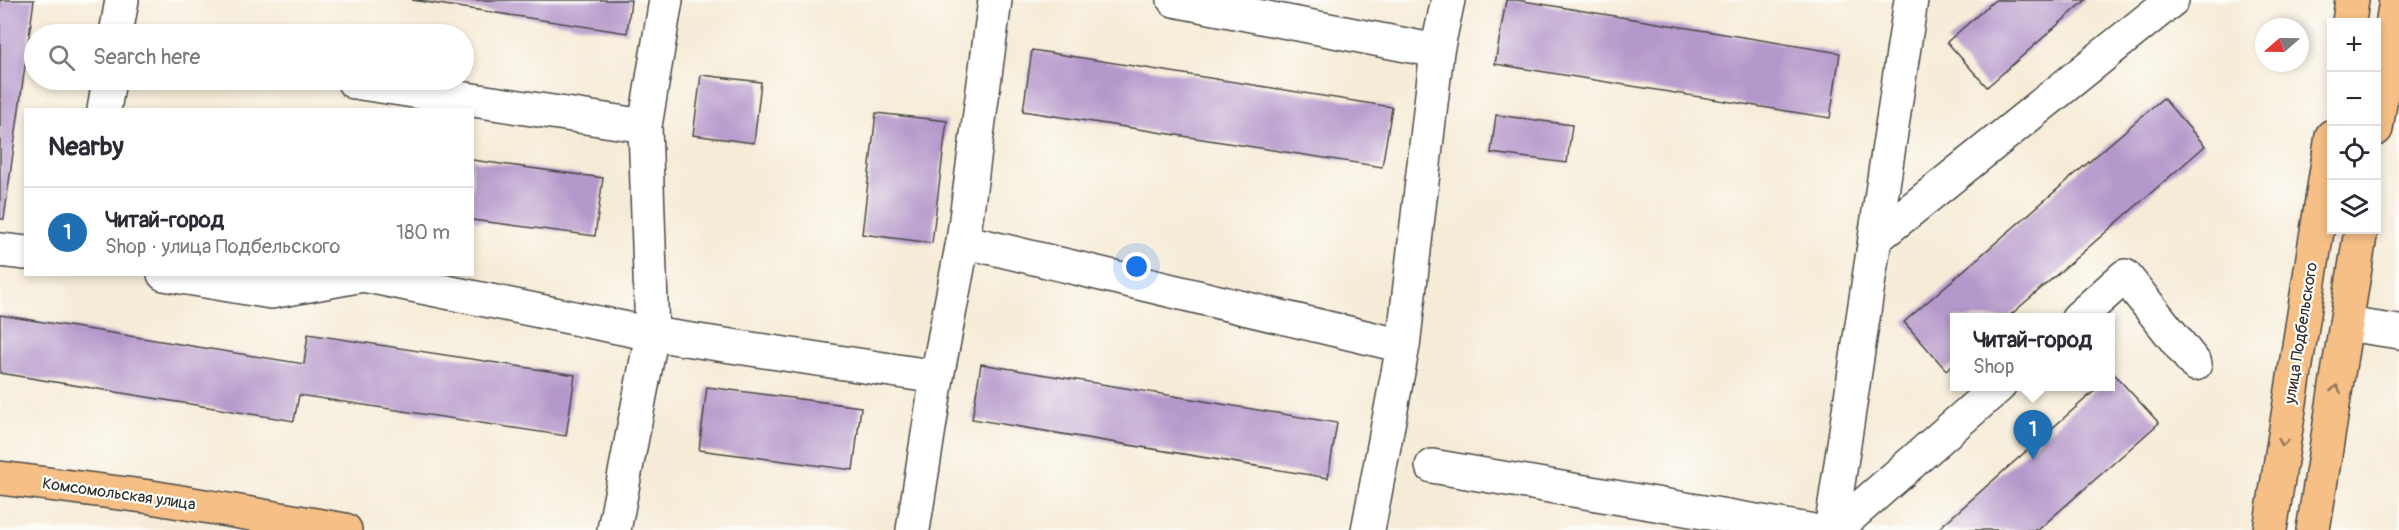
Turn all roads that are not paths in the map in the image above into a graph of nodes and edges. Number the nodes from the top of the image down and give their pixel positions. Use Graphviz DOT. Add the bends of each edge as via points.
graph roads {
  1 [pos="122,0"];
  2 [pos="666,0"];
  3 [pos="995,0"];
  4 [pos="1174,0"];
  5 [pos="1448,0"];
  6 [pos="1911,0"];
  7 [pos="2172,0"];
  8 [pos="2352,0"];
  9 [pos="2396,0"];
  10 [pos="2350,18"];
  11 [pos="118,24"];
  12 [pos="1437,51"];
  13 [pos="107,90"];
  14 [pos="407,90"];
  15 [pos="104,108"];
  16 [pos="645,126"];
  17 [pos="2376,126"];
  18 [pos="2327,163"];
  19 [pos="2360,234"];
  20 [pos="1875,239"];
  21 [pos="963,241"];
  22 [pos="0,250"];
  23 [pos="24,253"];
  24 [pos="2312,266"];
  25 [pos="2355,273"];
  26 [pos="176,276"];
  27 [pos="358,276"];
  28 [pos="368,276"];
  29 [pos="2084,313"];
  30 [pos="2346,324"];
  31 [pos="2399,332"];
  32 [pos="652,334"];
  33 [pos="1403,346"];
  34 [pos="2195,364"];
  35 [pos="937,377"];
  36 [pos="1994,391"];
  37 [pos="1432,466"];
  38 [pos="0,478"];
  39 [pos="283,525"];
  40 [pos="345,530"];
  41 [pos="614,530"];
  42 [pos="914,530"];
  43 [pos="1368,530"];
  44 [pos="1809,530"];
  45 [pos="1833,530"];
  46 [pos="2270,530"];
  47 [pos="2313,530"];
  1 -- 11 [label="lane"];
  2 -- 16 [label="lane"];
  3 -- 21 [label="lane"];
  4 -- 12 [label="lane"];
  5 -- 12 [label="lane"];
  6 -- 20 [label="lane"];
  7 -- 20 [label="lane"];
  8 -- 10 [label="main road"];
  9 -- 17 [label="main road"];
  12 -- 33 [label="lane"];
  13 -- 15 [label="lane"];
  14 -- 16 [label="lane"];
  16 -- 32 [label="lane"];
  18 -- 24 [label="main road, улица Подбельского"];
  19 -- 25 [label="main road"];
  20 -- 45 [label="lane"];
  21 -- 33 [label="lane"];
  21 -- 35 [label="lane"];
  22 -- 23 [label="lane"];
  24 -- 25 [label="main road"];
  24 -- 46 [label="main road, улица Подбельского, one-way"];
  25 -- 30 [label="main road"];
  26 -- 27 [label="lane" via="271,292"];
  28 -- 32 [label="lane"];
  29 -- 34 [label="lane" via="2125,276"];
  30 -- 31 [label="lane"];
  47 -- 30 [label="main road, one-way"];
  32 -- 35 [label="lane"];
  32 -- 41 [label="lane"];
  33 -- 43 [label="lane"];
  35 -- 42 [label="lane"];
  36 -- 45 [label="lane"];
  37 -- 44 [label="lane"];
  38 -- 39 [label="main road, Комсомольская улица" via="150,497"];
  39 -- 40 [label="main road, Комсомольская улица"];
}
